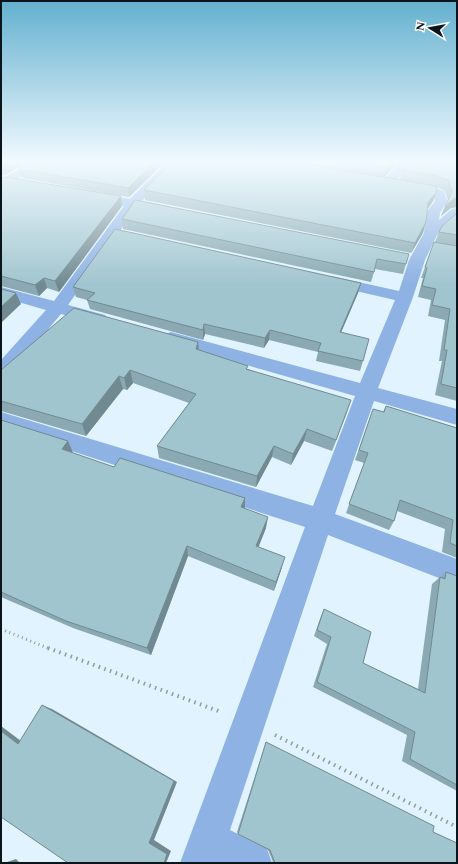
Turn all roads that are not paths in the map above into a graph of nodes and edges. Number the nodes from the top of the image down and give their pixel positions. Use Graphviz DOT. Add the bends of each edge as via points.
graph roads {
  1 [pos="133,203"];
  2 [pos="135,203"];
  3 [pos="440,203"];
  4 [pos="179,212"];
  5 [pos="457,212"];
  6 [pos="113,232"];
  7 [pos="128,236"];
  8 [pos="422,249"];
  9 [pos="320,279"];
  10 [pos="1,292"];
  11 [pos="405,297"];
  12 [pos="58,308"];
  13 [pos="118,324"];
  14 [pos="156,334"];
  15 [pos="1,372"];
  16 [pos="367,391"];
  17 [pos="457,417"];
  18 [pos="1,420"];
  19 [pos="320,520"];
  20 [pos="457,572"];
  21 [pos="204,851"];
  22 [pos="253,863"];
  1 -- 6 [label="street"];
  2 -- 4 [label="street"];
  3 -- 8 [label="street" via="433,214"];
  5 -- 8 [label="street"];
  6 -- 7 [label="street"];
  6 -- 12 [label="street"];
  8 -- 11 [label="street"];
  9 -- 11 [label="street"];
  10 -- 12 [label="street"];
  11 -- 16 [label="street"];
  12 -- 13 [label="street"];
  12 -- 15 [label="street"];
  14 -- 16 [label="street"];
  16 -- 17 [label="street"];
  16 -- 19 [label="street"];
  18 -- 19 [label="street"];
  19 -- 20 [label="street"];
  19 -- 21 [label="street"];
  21 -- 22 [label="street"];
}
